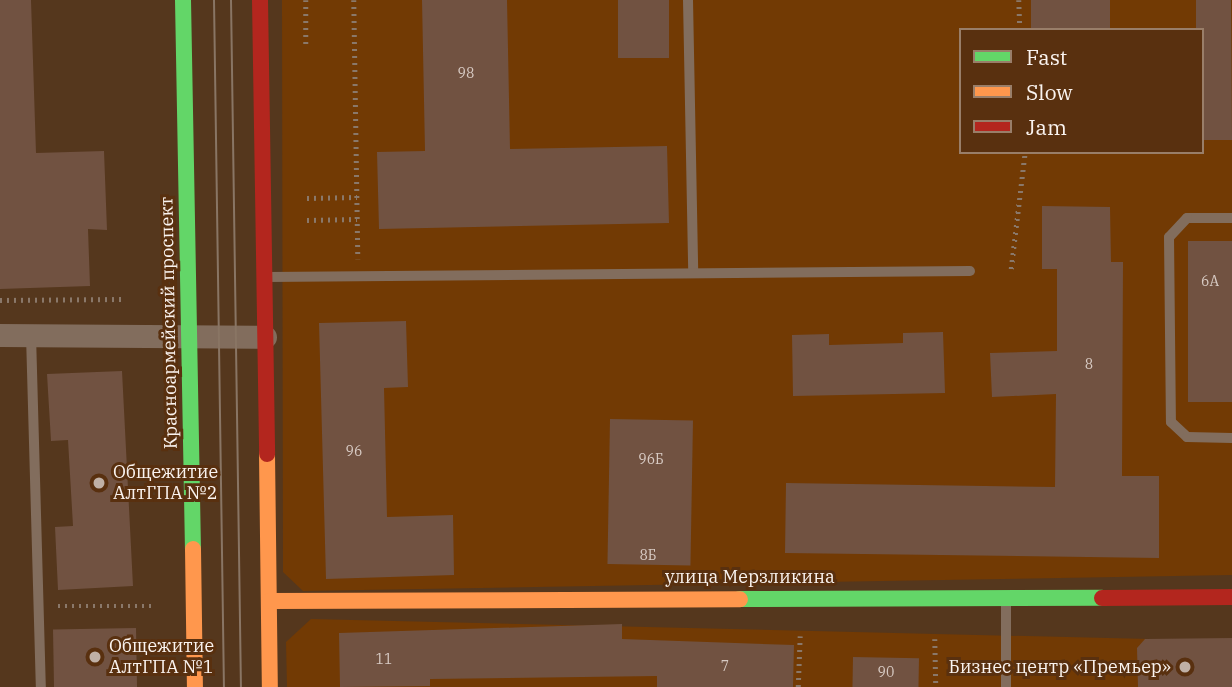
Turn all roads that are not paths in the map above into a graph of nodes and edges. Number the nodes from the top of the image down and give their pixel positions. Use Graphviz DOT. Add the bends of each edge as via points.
graph roads {
  1 [pos="183,0"];
  2 [pos="260,0"];
  3 [pos="688,0"];
  4 [pos="1232,218"];
  5 [pos="970,271"];
  6 [pos="693,272"];
  7 [pos="265,277"];
  8 [pos="0,335"];
  9 [pos="31,335"];
  10 [pos="189,337"];
  11 [pos="265,337"];
  12 [pos="1232,438"];
  13 [pos="1232,597"];
  14 [pos="1007,599"];
  15 [pos="269,601"];
  16 [pos="41,687"];
  17 [pos="195,687"];
  18 [pos="271,687"];
  19 [pos="1006,687"];
  1 -- 10 [label="main road, Красноармейский проспект"];
  2 -- 7 [label="main road"];
  3 -- 6 [label="lane"];
  4 -- 12 [label="lane" via="1186,218 1169,237 1171,422 1187,437"];
  5 -- 6 [label="lane"];
  6 -- 7 [label="lane"];
  7 -- 11 [label="main road"];
  8 -- 9 [label="street"];
  9 -- 10 [label="street"];
  9 -- 16 [label="lane"];
  10 -- 11 [label="street"];
  10 -- 17 [label="main road, Красноармейский проспект"];
  11 -- 15 [label="main road"];
  13 -- 14 [label="main road, улица Мерзликина"];
  14 -- 15 [label="main road, улица Мерзликина" via="756,595"];
  14 -- 19 [label="lane"];
  15 -- 18 [label="main road"];
}
